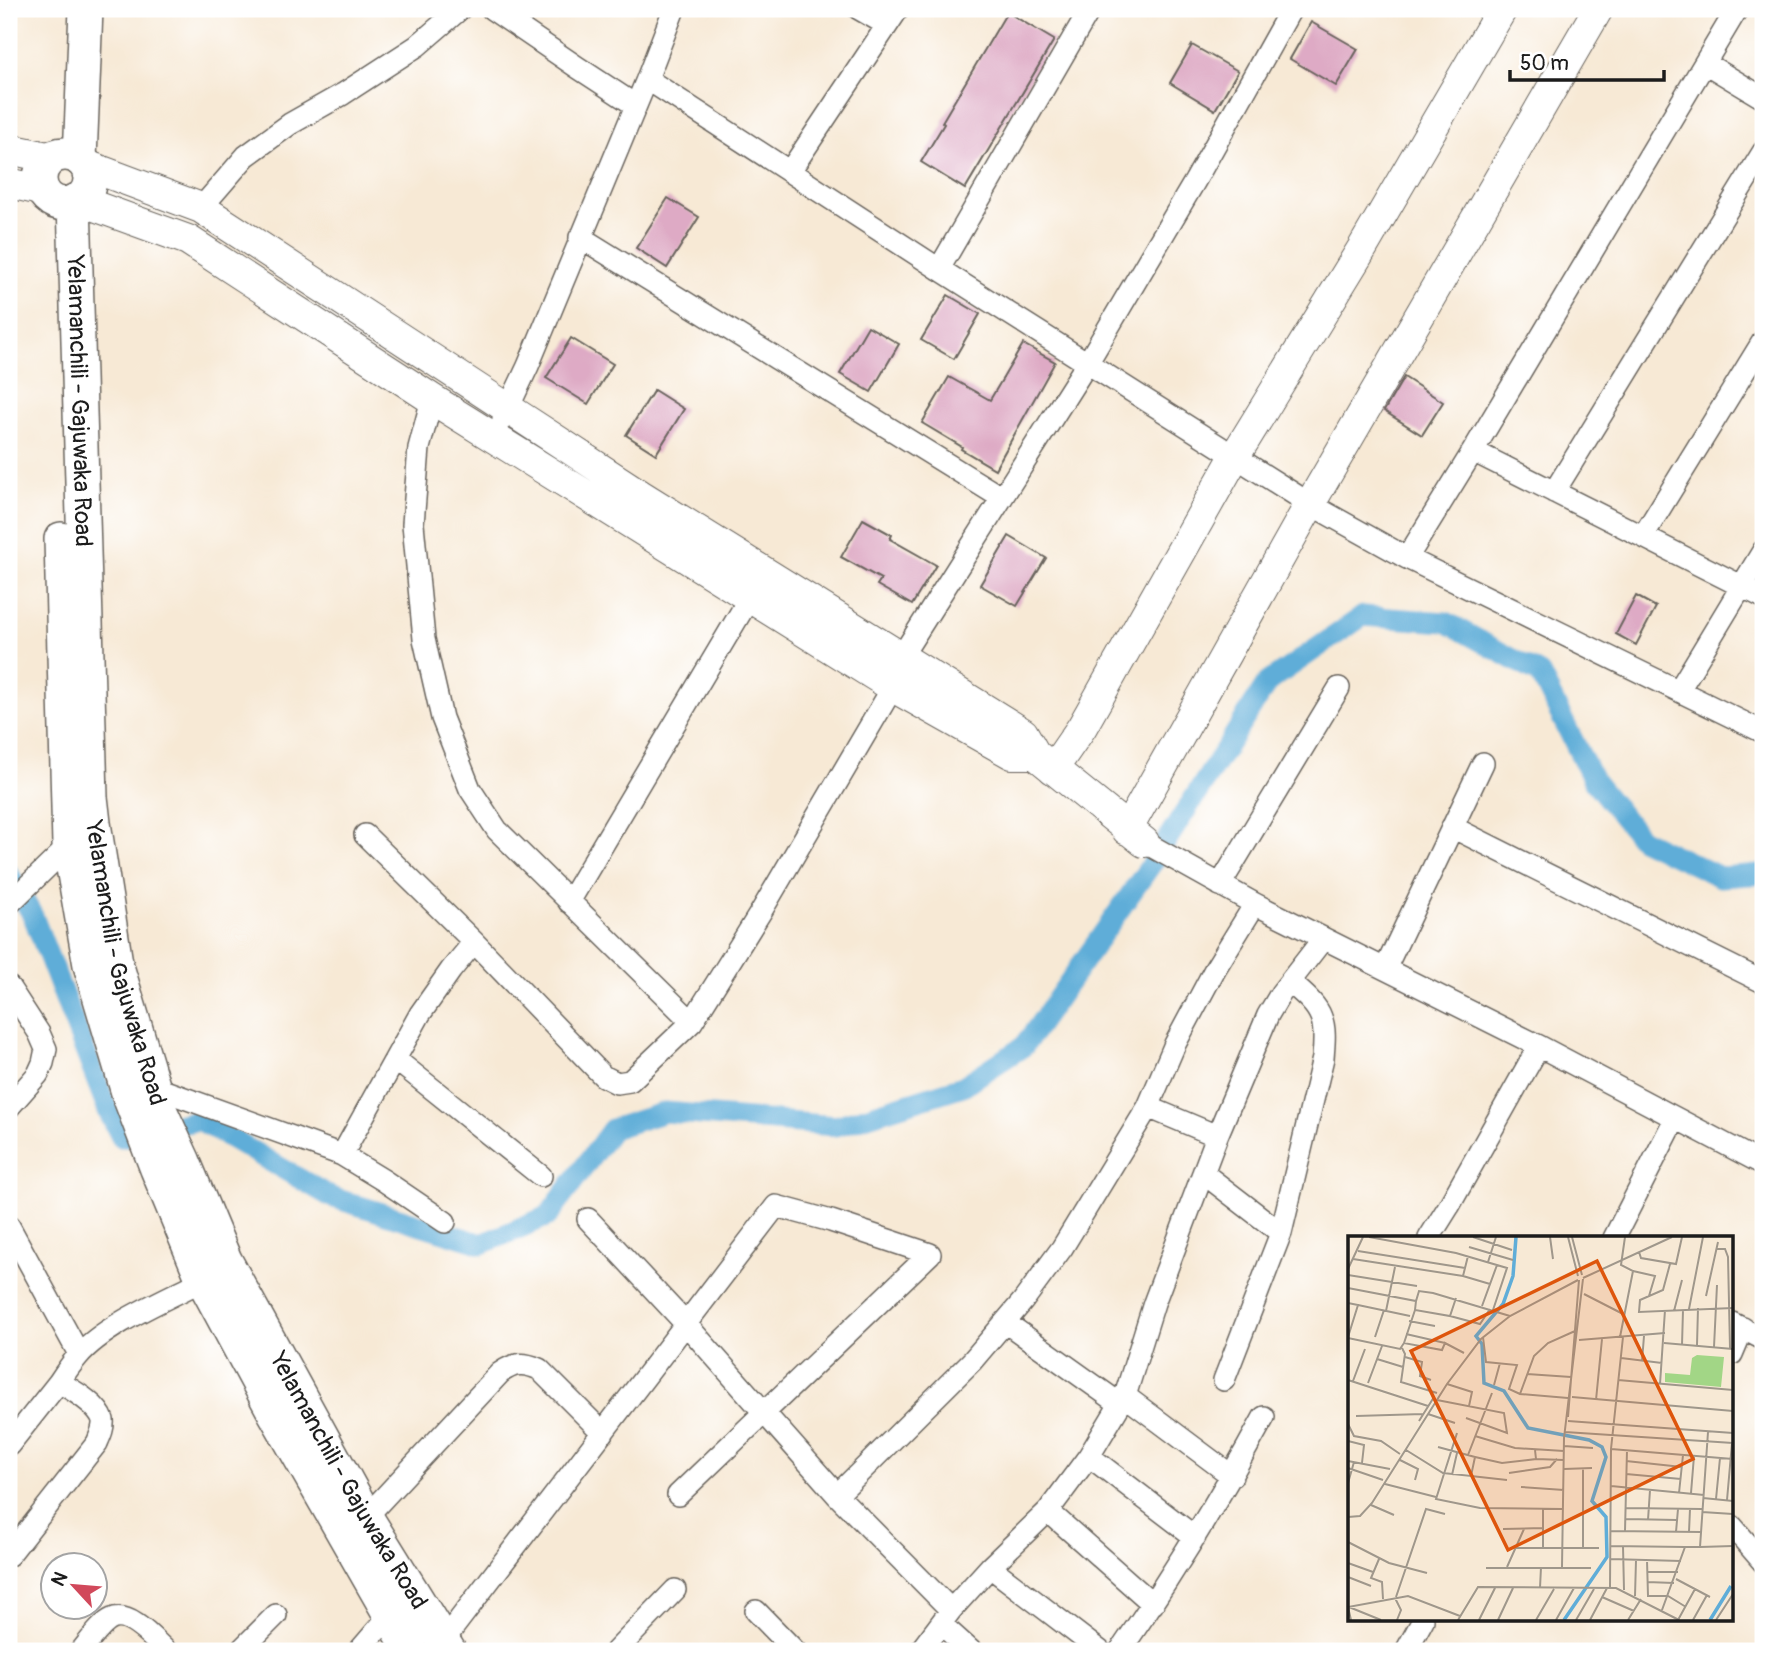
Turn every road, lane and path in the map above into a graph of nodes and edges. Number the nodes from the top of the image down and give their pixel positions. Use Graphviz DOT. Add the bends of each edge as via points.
graph roads {
  1 [pos="70,9"];
  2 [pos="86,9"];
  3 [pos="460,9"];
  4 [pos="492,9"];
  5 [pos="674,9"];
  6 [pos="859,9"];
  7 [pos="1090,9"];
  8 [pos="1291,9"];
  9 [pos="1502,9"];
  10 [pos="1598,9"];
  11 [pos="1737,9"];
  12 [pos="892,17"];
  13 [pos="1705,64"];
  14 [pos="647,79"];
  15 [pos="1763,98"];
  16 [pos="635,105"];
  17 [pos="9,149"];
  18 [pos="1763,152"];
  19 [pos="69,159"];
  20 [pos="790,171"];
  21 [pos="9,183"];
  22 [pos="62,198"];
  23 [pos="201,208"];
  24 [pos="580,237"];
  25 [pos="939,269"];
  26 [pos="1763,341"];
  27 [pos="1088,362"];
  28 [pos="432,399"];
  29 [pos="509,408"];
  30 [pos="494,437"];
  31 [pos="1473,451"];
  32 [pos="1235,456"];
  33 [pos="1554,492"];
  34 [pos="1002,498"];
  35 [pos="1310,503"];
  36 [pos="1643,536"];
  37 [pos="1763,551"];
  38 [pos="1406,558"];
  39 [pos="1742,586"];
  40 [pos="750,597"];
  41 [pos="1763,597"];
  42 [pos="901,657"];
  43 [pos="893,687"];
  44 [pos="1339,688"];
  45 [pos="1679,690"];
  46 [pos="1763,732"];
  47 [pos="1044,762"];
  48 [pos="1483,763"];
  49 [pos="94,823"];
  50 [pos="1452,827"];
  51 [pos="365,835"];
  52 [pos="1146,843"];
  53 [pos="69,845"];
  54 [pos="1220,885"];
  55 [pos="10,902"];
  56 [pos="569,902"];
  57 [pos="1255,904"];
  58 [pos="1323,939"];
  59 [pos="474,942"];
  60 [pos="1385,969"];
  61 [pos="1290,982"];
  62 [pos="1763,982"];
  63 [pos="9,987"];
  64 [pos="692,1021"];
  65 [pos="1539,1046"];
  66 [pos="395,1059"];
  67 [pos="148,1098"];
  68 [pos="9,1107"];
  69 [pos="1148,1107"];
  70 [pos="1675,1119"];
  71 [pos="1217,1136"];
  72 [pos="342,1155"];
  73 [pos="1763,1164"];
  74 [pos="1203,1173"];
  75 [pos="541,1176"];
  76 [pos="588,1219"];
  77 [pos="445,1222"];
  78 [pos="9,1226"];
  79 [pos="1281,1233"];
  80 [pos="200,1236"];
  81 [pos="1430,1236"];
  82 [pos="1616,1236"];
  83 [pos="203,1280"];
  84 [pos="1005,1322"];
  85 [pos="686,1324"];
  86 [pos="1737,1326"];
  87 [pos="1763,1339"];
  88 [pos="79,1354"];
  89 [pos="1224,1380"];
  90 [pos="59,1382"];
  91 [pos="1123,1400"];
  92 [pos="764,1413"];
  93 [pos="1264,1417"];
  94 [pos="603,1433"];
  95 [pos="9,1446"];
  96 [pos="1089,1456"];
  97 [pos="1232,1476"];
  98 [pos="678,1495"];
  99 [pos="837,1495"];
  100 [pos="1048,1511"];
  101 [pos="366,1517"];
  102 [pos="1734,1528"];
  103 [pos="1195,1537"];
  104 [pos="9,1555"];
  105 [pos="1763,1562"];
  106 [pos="990,1567"];
  107 [pos="675,1590"];
  108 [pos="1153,1604"];
  109 [pos="756,1611"];
  110 [pos="276,1615"];
  111 [pos="390,1615"];
  112 [pos="946,1617"];
  113 [pos="1422,1622"];
  114 [pos="446,1646"];
  115 [pos="81,1651"];
  116 [pos="166,1651"];
  117 [pos="240,1651"];
  118 [pos="359,1651"];
  119 [pos="411,1651"];
  120 [pos="616,1651"];
  121 [pos="795,1651"];
  122 [pos="920,1651"];
  123 [pos="971,1651"];
  124 [pos="1100,1651"];
  125 [pos="1120,1651"];
  126 [pos="1406,1651"];
  1 -- 19 [label="main road, Yelamanchili - Gajuwaka Road"];
  2 -- 19 [label="main road, Yelamanchili - Gajuwaka Road"];
  3 -- 23 [label="street" via="417,46 246,156"];
  4 -- 16 [label="street"];
  5 -- 14 [label="street"];
  6 -- 12 [label="street"];
  7 -- 25 [label="street"];
  8 -- 27 [label="street"];
  9 -- 32 [label="street"];
  10 -- 35 [label="street"];
  11 -- 13 [label="street"];
  12 -- 20 [label="street"];
  13 -- 15 [label="street"];
  13 -- 31 [label="street"];
  14 -- 16 [label="street"];
  14 -- 20 [label="street"];
  16 -- 24 [label="street"];
  17 -- 19 [label="street"];
  18 -- 33 [label="street"];
  19 -- 22 [label="main road, Yelamanchili - Gajuwaka Road" via="89,173 89,183 86,193"];
  19 -- 22 [label="main road, Yelamanchili - Gajuwaka Road" via="48,160 40,179"];
  19 -- 23 [label="street"];
  20 -- 25 [label="street"];
  21 -- 22 [label="street"];
  22 -- 28 [label="street" via="188,240"];
  22 -- 49 [label="main road, Yelamanchili - Gajuwaka Road"];
  22 -- 53 [label="main road, Yelamanchili - Gajuwaka Road"];
  23 -- 29 [label="street"];
  24 -- 29 [label="street"];
  24 -- 34 [label="street"];
  25 -- 27 [label="street"];
  26 -- 36 [label="street"];
  27 -- 32 [label="street"];
  27 -- 34 [label="street"];
  28 -- 30 [label="street"];
  28 -- 56 [label="street" via="419,448 413,524 424,639 442,718 470,789 497,830"];
  29 -- 30 [label="street"];
  29 -- 42 [label="street"];
  30 -- 40 [label="street"];
  31 -- 33 [label="street"];
  31 -- 38 [label="street"];
  32 -- 35 [label="street"];
  32 -- 47 [label="street" via="1082,727"];
  33 -- 36 [label="street"];
  34 -- 42 [label="street"];
  35 -- 38 [label="street"];
  35 -- 52 [label="street"];
  36 -- 39 [label="street"];
  37 -- 39 [label="street"];
  38 -- 45 [label="street"];
  39 -- 41 [label="street"];
  39 -- 45 [label="street"];
  40 -- 43 [label="street"];
  40 -- 56 [label="street"];
  42 -- 47 [label="street" via="1023,733"];
  43 -- 47 [label="street" via="1012,754"];
  43 -- 64 [label="street"];
  44 -- 54 [label="street"];
  45 -- 46 [label="street"];
  47 -- 52 [label="street"];
  48 -- 50 [label="street"];
  49 -- 53 [label="street"];
  49 -- 67 [label="main road, Yelamanchili - Gajuwaka Road" via="116,963"];
  50 -- 60 [label="street"];
  50 -- 62 [label="street"];
  51 -- 59 [label="street"];
  52 -- 54 [label="street"];
  53 -- 55 [label="street"];
  53 -- 67 [label="main road, Yelamanchili - Gajuwaka Road" via="90,965"];
  54 -- 57 [label="street"];
  56 -- 64 [label="street"];
  57 -- 58 [label="street"];
  57 -- 69 [label="street" via="1175,1044"];
  58 -- 60 [label="street"];
  58 -- 61 [label="street"];
  59 -- 64 [label="street" via="603,1076 617,1083 630,1081"];
  59 -- 66 [label="street" via="420,1014"];
  60 -- 65 [label="street"];
  61 -- 71 [label="street" via="1268,1015"];
  61 -- 79 [label="street" via="1318,1011 1324,1034 1323,1058"];
  63 -- 68 [label="street" via="46,1049 38,1074"];
  65 -- 70 [label="street"];
  65 -- 81 [label="street"];
  66 -- 72 [label="street"];
  66 -- 75 [label="street"];
  67 -- 72 [label="street"];
  67 -- 80 [label="main road, Yelamanchili - Gajuwaka Road"];
  69 -- 71 [label="street"];
  69 -- 84 [label="street" via="1062,1248"];
  70 -- 73 [label="street"];
  70 -- 82 [label="street"];
  71 -- 74 [label="street"];
  72 -- 77 [label="street"];
  74 -- 79 [label="street"];
  74 -- 91 [label="street"];
  76 -- 85 [label="street"];
  78 -- 88 [label="street"];
  79 -- 89 [label="street"];
  80 -- 83 [label="main road, Yelamanchili - Gajuwaka Road"];
  80 -- 101 [label="main road, Yelamanchili - Gajuwaka Road" via="225,1260"];
  83 -- 88 [label="street" via="117,1325"];
  83 -- 111 [label="main road, Yelamanchili - Gajuwaka Road"];
  84 -- 91 [label="street"];
  84 -- 99 [label="street"];
  85 -- 92 [label="street"];
  85 -- 92 [label="street" via="776,1206 930,1254"];
  85 -- 94 [label="street"];
  86 -- 87 [label="street"];
  88 -- 90 [label="street"];
  90 -- 95 [label="street"];
  90 -- 104 [label="street" via="95,1408 103,1419 102,1431"];
  91 -- 96 [label="street"];
  91 -- 97 [label="street"];
  92 -- 98 [label="street"];
  92 -- 99 [label="street"];
  93 -- 97 [label="street"];
  94 -- 101 [label="street" via="539,1369 512,1365"];
  94 -- 114 [label="street"];
  96 -- 100 [label="street"];
  96 -- 103 [label="street"];
  97 -- 103 [label="street"];
  99 -- 112 [label="street"];
  100 -- 106 [label="street"];
  100 -- 108 [label="street"];
  101 -- 114 [label="main road, Yelamanchili - Gajuwaka Road"];
  102 -- 105 [label="street"];
  103 -- 108 [label="street"];
  106 -- 112 [label="street"];
  106 -- 124 [label="street"];
  107 -- 120 [label="street"];
  108 -- 125 [label="street"];
  109 -- 121 [label="street"];
  110 -- 117 [label="street"];
  111 -- 118 [label="street"];
  111 -- 119 [label="main road, Yelamanchili - Gajuwaka Road"];
  112 -- 122 [label="street"];
  112 -- 123 [label="street"];
  113 -- 126 [label="street"];
  115 -- 116 [label="street" via="114,1618 138,1625"];
}
